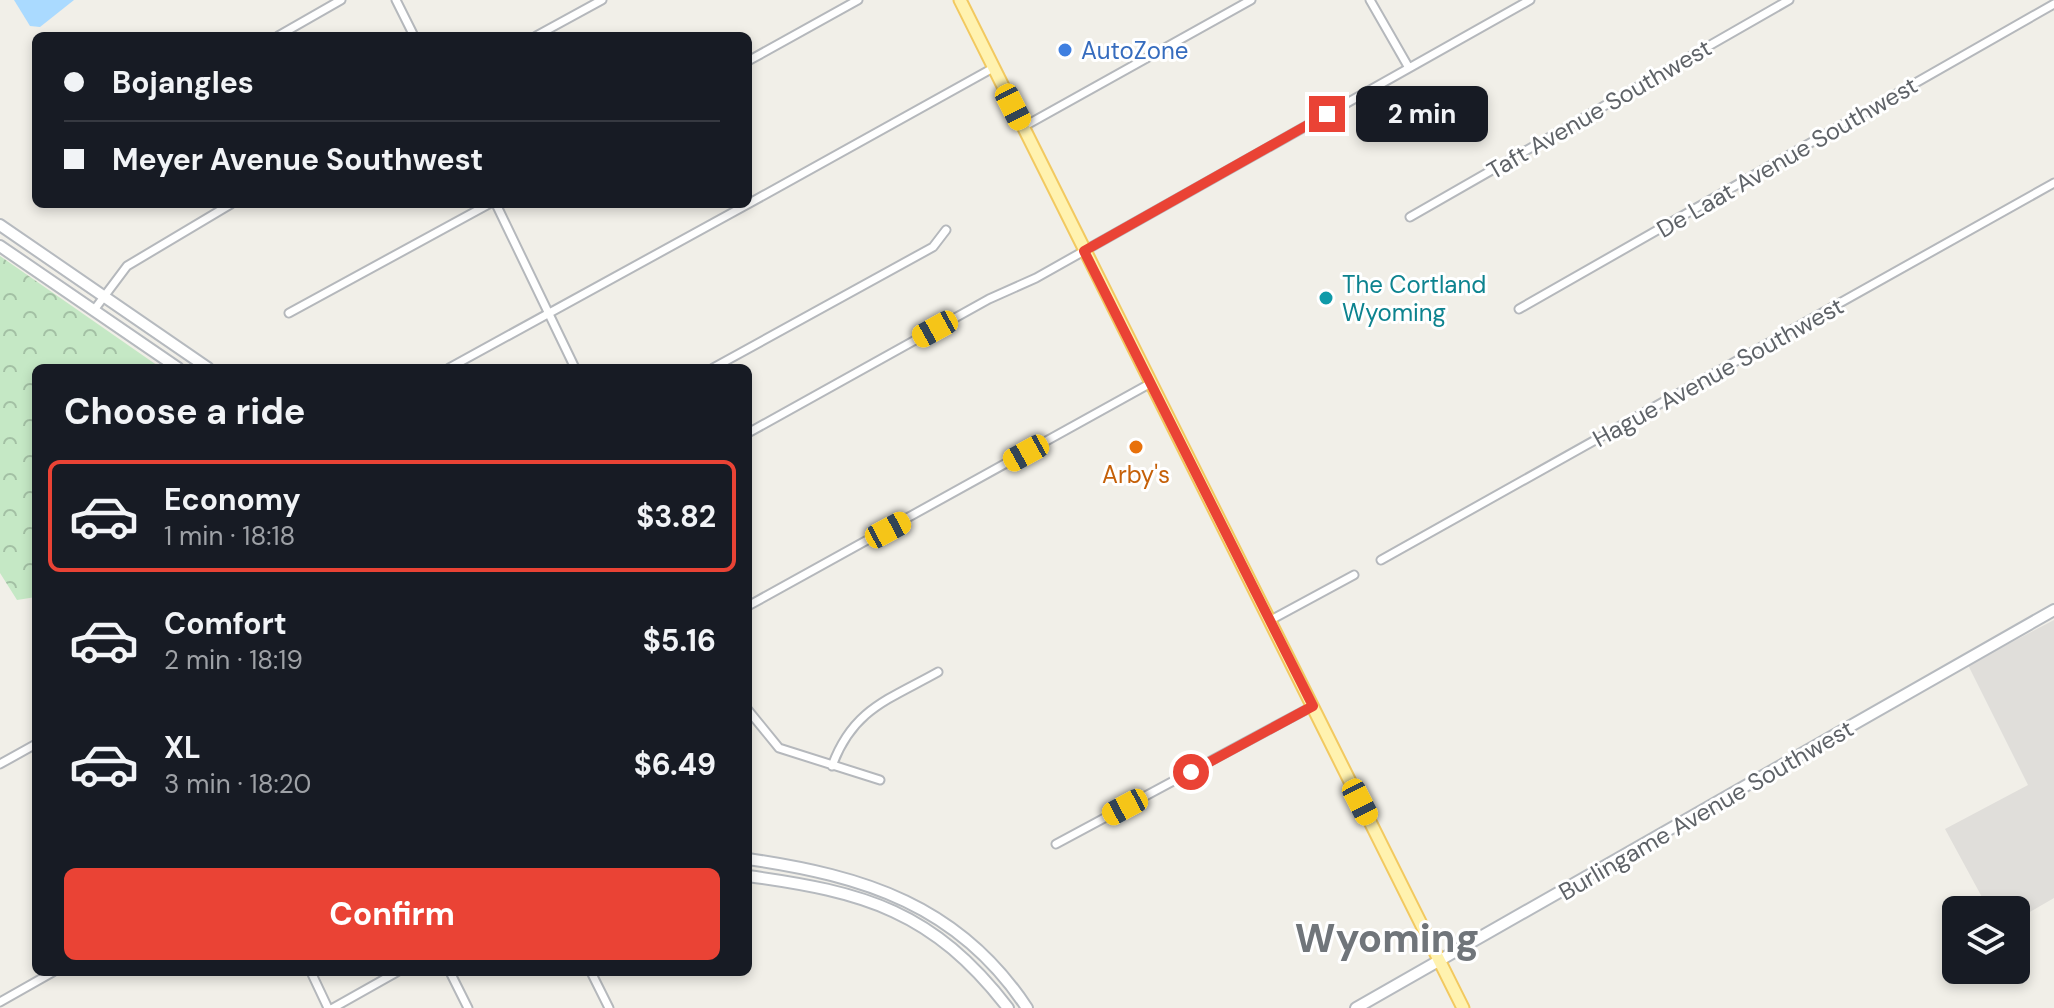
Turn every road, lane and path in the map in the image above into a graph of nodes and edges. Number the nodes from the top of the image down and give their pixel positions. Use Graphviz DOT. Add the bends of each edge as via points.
graph roads {
  1 [pos="341,0"];
  2 [pos="396,0"];
  3 [pos="602,0"];
  4 [pos="858,0"];
  5 [pos="960,0"];
  6 [pos="1251,0"];
  7 [pos="1370,0"];
  8 [pos="1530,0"];
  9 [pos="1789,0"];
  10 [pos="2054,4"];
  11 [pos="285,32"];
  12 [pos="412,32"];
  13 [pos="543,32"];
  14 [pos="752,59"];
  15 [pos="993,68"];
  16 [pos="1409,68"];
  17 [pos="1023,127"];
  18 [pos="2054,183"];
  19 [pos="752,202"];
  20 [pos="224,208"];
  21 [pos="482,208"];
  22 [pos="498,208"];
  23 [pos="741,208"];
  24 [pos="1410,217"];
  25 [pos="0,225"];
  26 [pos="946,230"];
  27 [pos="0,246"];
  28 [pos="1084,251"];
  29 [pos="102,296"];
  30 [pos="1519,309"];
  31 [pos="94,310"];
  32 [pos="289,313"];
  33 [pos="548,315"];
  34 [pos="172,364"];
  35 [pos="202,364"];
  36 [pos="456,364"];
  37 [pos="573,364"];
  38 [pos="720,364"];
  39 [pos="1151,383"];
  40 [pos="752,431"];
  41 [pos="1381,560"];
  42 [pos="1354,575"];
  43 [pos="752,604"];
  44 [pos="2054,610"];
  45 [pos="1269,621"];
  46 [pos="938,672"];
  47 [pos="1313,706"];
  48 [pos="752,715"];
  49 [pos="32,746"];
  50 [pos="0,764"];
  51 [pos="832,766"];
  52 [pos="880,780"];
  53 [pos="1056,844"];
  54 [pos="752,860"];
  55 [pos="752,877"];
  56 [pos="1439,961"];
  57 [pos="46,976"];
  58 [pos="313,976"];
  59 [pos="390,976"];
  60 [pos="452,976"];
  61 [pos="593,976"];
  62 [pos="0,1002"];
  63 [pos="331,1008"];
  64 [pos="468,1008"];
  65 [pos="609,1008"];
  66 [pos="1008,1008"];
  67 [pos="1027,1008"];
  68 [pos="1356,1008"];
  69 [pos="1463,1008"];
  1 -- 11 [label="street"];
  2 -- 12 [label="street"];
  3 -- 13 [label="street"];
  4 -- 14 [label="street"];
  5 -- 15 [label="main road"];
  6 -- 17 [label="street"];
  7 -- 16 [label="street"];
  8 -- 16 [label="street"];
  9 -- 24 [label="street, Taft Avenue Southwest"];
  10 -- 30 [label="street, De Laat Avenue Southwest"];
  15 -- 17 [label="main road"];
  15 -- 19 [label="street"];
  16 -- 28 [label="street"];
  17 -- 28 [label="main road"];
  18 -- 41 [label="street, Hague Avenue Southwest"];
  20 -- 29 [label="street" via="127,266"];
  21 -- 32 [label="street"];
  22 -- 33 [label="street"];
  23 -- 33 [label="street"];
  25 -- 29 [label="street"];
  26 -- 38 [label="street" via="933,247"];
  27 -- 31 [label="street"];
  28 -- 39 [label="main road"];
  28 -- 40 [label="street"];
  29 -- 31 [label="street"];
  29 -- 35 [label="street"];
  31 -- 34 [label="street"];
  33 -- 36 [label="street"];
  33 -- 37 [label="street"];
  39 -- 43 [label="street"];
  39 -- 45 [label="main road"];
  42 -- 45 [label="street"];
  44 -- 56 [label="street, Burlingame Avenue Southwest"];
  45 -- 47 [label="main road"];
  46 -- 51 [label="street" via="856,721"];
  47 -- 53 [label="street"];
  47 -- 56 [label="main road"];
  48 -- 51 [label="street" via="779,748"];
  49 -- 50 [label="street"];
  51 -- 52 [label="street"];
  54 -- 67 [label="street" via="849,878 904,898 977,947"];
  55 -- 66 [label="street" via="837,889 904,916 961,955"];
  56 -- 68 [label="street, Burlingame Avenue Southwest"];
  56 -- 69 [label="main road"];
  57 -- 62 [label="street"];
  58 -- 63 [label="street"];
  59 -- 63 [label="street"];
  60 -- 64 [label="street"];
  61 -- 65 [label="street"];
}
